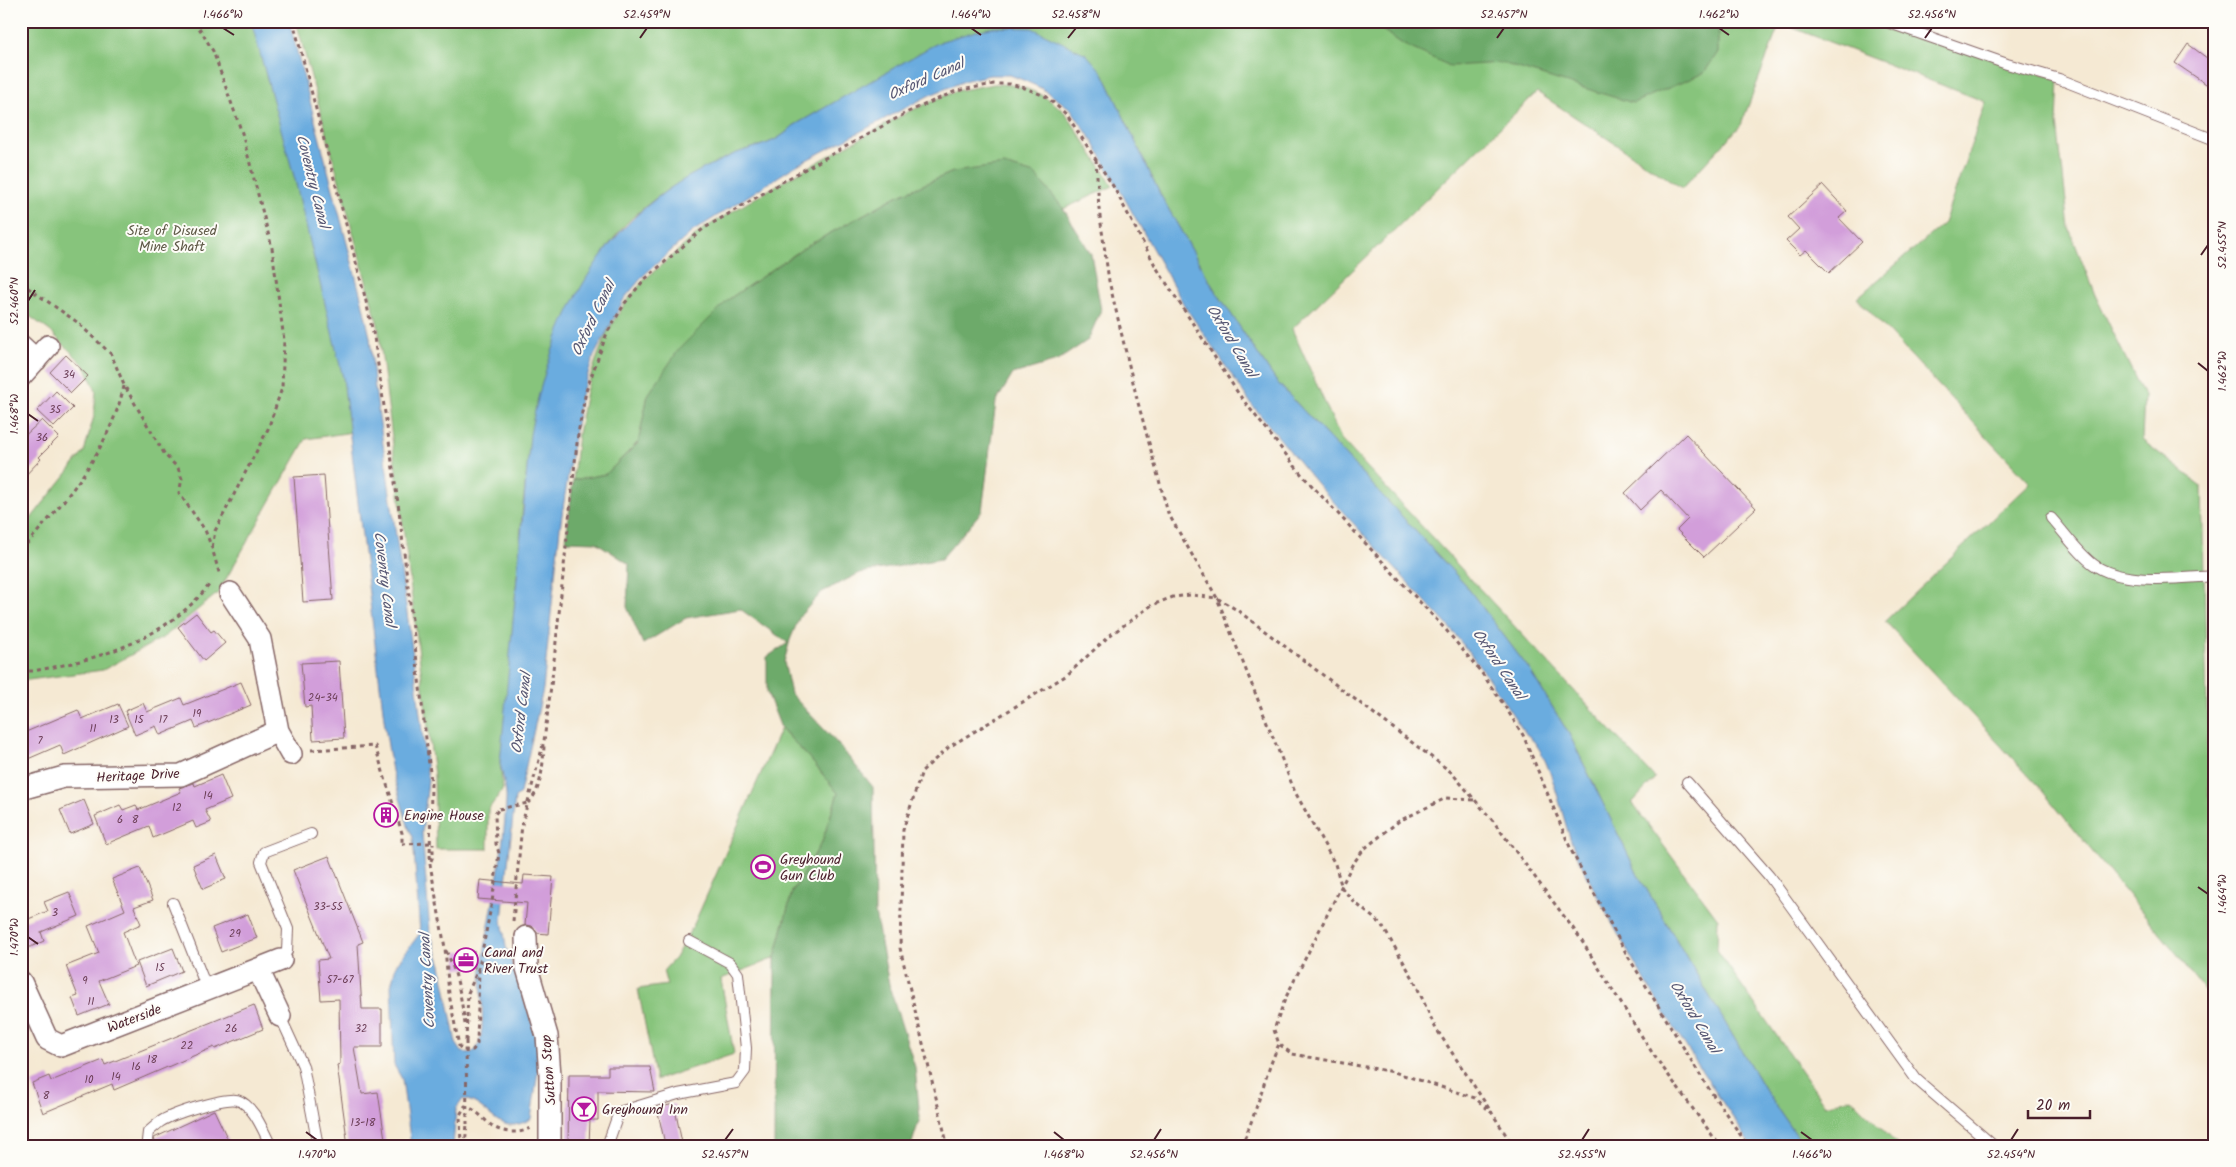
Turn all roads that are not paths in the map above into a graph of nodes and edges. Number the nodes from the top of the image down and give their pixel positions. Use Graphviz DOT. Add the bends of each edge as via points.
graph roads {
  1 [pos="1884,21"];
  2 [pos="2215,140"];
  3 [pos="35,351"];
  4 [pos="21,376"];
  5 [pos="2051,518"];
  6 [pos="2215,576"];
  7 [pos="230,593"];
  8 [pos="278,731"];
  9 [pos="291,754"];
  10 [pos="1687,782"];
  11 [pos="21,790"];
  12 [pos="311,834"];
  13 [pos="173,903"];
  14 [pos="520,932"];
  15 [pos="690,940"];
  16 [pos="281,960"];
  17 [pos="258,969"];
  18 [pos="21,982"];
  19 [pos="207,989"];
  20 [pos="280,1016"];
  21 [pos="150,1146"];
  22 [pos="270,1146"];
  23 [pos="318,1146"];
  24 [pos="550,1146"];
  25 [pos="607,1146"];
  26 [pos="1994,1146"];
  1 -- 2 [label="lane" via="2059,79"];
  3 -- 4 [label="street"];
  5 -- 6 [label="lane" via="2093,564 2106,570 2156,579"];
  7 -- 8 [label="street" via="260,639"];
  8 -- 9 [label="street"];
  8 -- 11 [label="street, Heritage Drive" via="180,775 64,777"];
  10 -- 26 [label="lane" via="1769,876 1916,1079"];
  12 -- 16 [label="lane" via="264,852 262,856 261,862 288,929 287,951"];
  13 -- 19 [label="lane"];
  14 -- 24 [label="street, Sutton Stop" via="526,968 547,1036"];
  15 -- 25 [label="lane" via="730,963 738,974 746,1071 736,1083 678,1094 619,1112"];
  16 -- 17 [label="street, Waterside"];
  17 -- 19 [label="street, Waterside"];
  17 -- 20 [label="street"];
  18 -- 19 [label="street, Waterside" via="47,1039 61,1046"];
  20 -- 23 [label="lane" via="303,1066"];
  21 -- 22 [label="lane" via="148,1132 161,1121 219,1100 237,1100 248,1107"];
}
